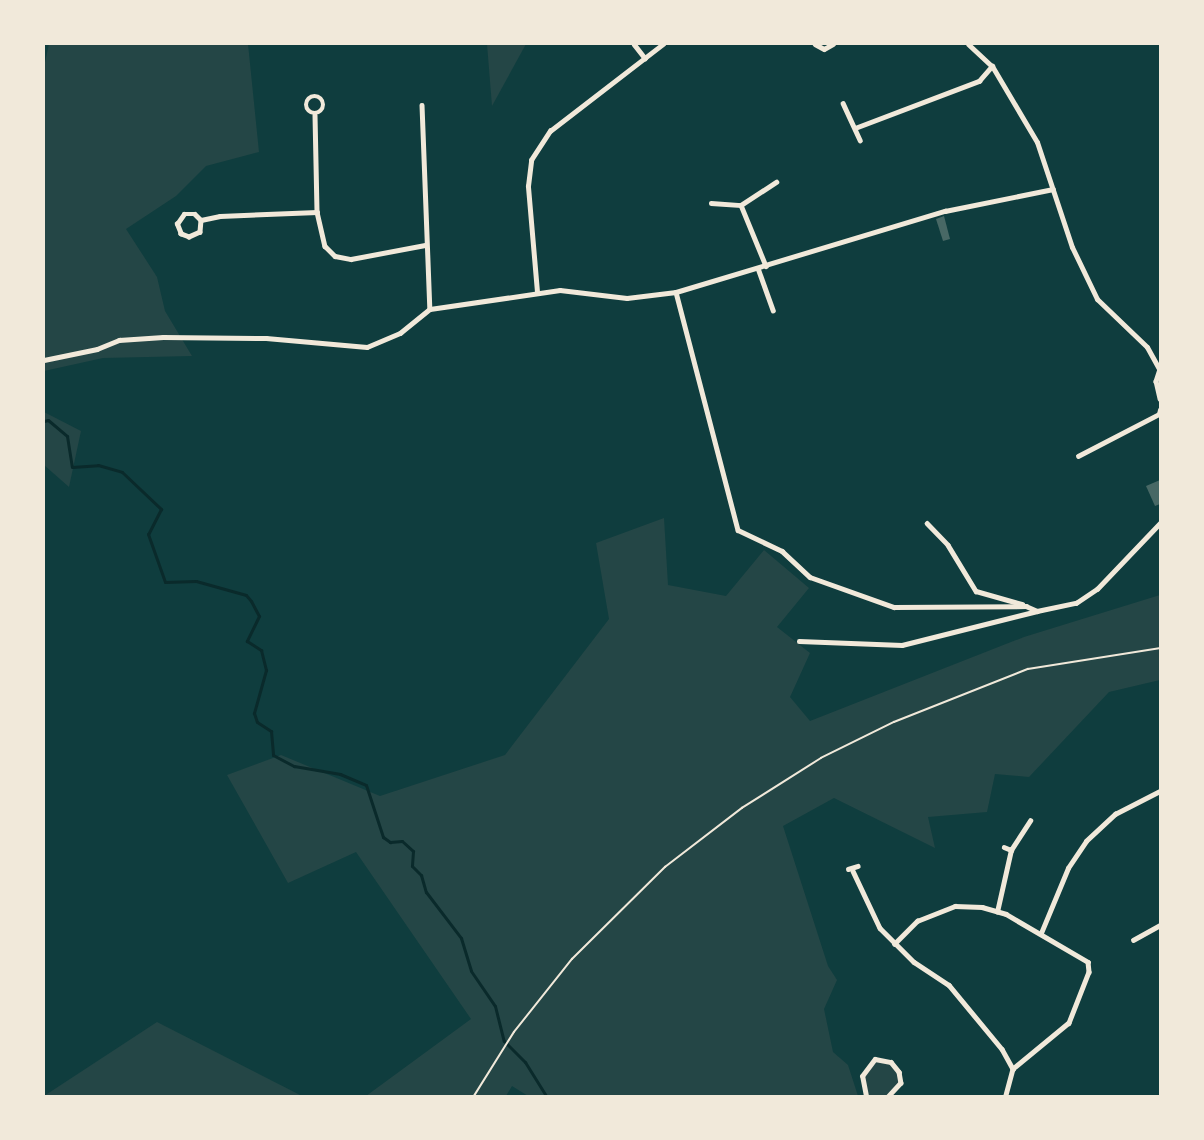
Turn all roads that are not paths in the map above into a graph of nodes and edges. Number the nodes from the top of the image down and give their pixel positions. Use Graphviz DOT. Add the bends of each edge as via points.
graph roads {
  1 [pos="634,44"];
  2 [pos="663,44"];
  3 [pos="814,44"];
  4 [pos="833,44"];
  5 [pos="968,44"];
  6 [pos="645,58"];
  7 [pos="992,66"];
  8 [pos="843,103"];
  9 [pos="422,105"];
  10 [pos="315,115"];
  11 [pos="855,128"];
  12 [pos="860,140"];
  13 [pos="776,182"];
  14 [pos="1053,189"];
  15 [pos="711,203"];
  16 [pos="741,205"];
  17 [pos="317,212"];
  18 [pos="201,220"];
  19 [pos="425,245"];
  20 [pos="766,266"];
  21 [pos="759,268"];
  22 [pos="537,292"];
  23 [pos="676,292"];
  24 [pos="430,309"];
  25 [pos="773,310"];
  26 [pos="44,360"];
  27 [pos="1160,370"];
  28 [pos="1161,399"];
  29 [pos="1161,410"];
  30 [pos="1078,456"];
  31 [pos="927,523"];
  32 [pos="1161,523"];
  33 [pos="1026,606"];
  34 [pos="1037,611"];
  35 [pos="798,640"];
  36 [pos="1161,791"];
  37 [pos="1030,820"];
  38 [pos="1004,847"];
  39 [pos="1011,850"];
  40 [pos="853,869"];
  41 [pos="997,912"];
  42 [pos="1161,925"];
  43 [pos="1041,933"];
  44 [pos="1133,940"];
  45 [pos="894,944"];
  46 [pos="1013,1069"];
  47 [pos="866,1096"];
  48 [pos="889,1096"];
  49 [pos="1006,1096"];
  1 -- 6 [label="street"];
  2 -- 6 [label="street"];
  3 -- 4 [label="street" via="824,49"];
  5 -- 7 [label="street"];
  6 -- 22 [label="street" via="550,131 531,160 528,186"];
  7 -- 11 [label="street" via="979,81"];
  7 -- 14 [label="street" via="1037,142"];
  8 -- 11 [label="street"];
  9 -- 19 [label="street"];
  10 -- 10 [label="street" via="306,109 306,102 316,96 325,102 325,108"];
  10 -- 17 [label="street"];
  11 -- 12 [label="street"];
  13 -- 16 [label="street"];
  14 -- 20 [label="street" via="945,211"];
  14 -- 27 [label="street" via="1072,247 1097,299 1147,347"];
  15 -- 16 [label="street"];
  16 -- 20 [label="street"];
  17 -- 18 [label="street"];
  17 -- 19 [label="street" via="325,246 335,256 351,259"];
  18 -- 18 [label="street" via="200,232 189,237 182,234 177,224 184,214 195,214"];
  19 -- 24 [label="street"];
  20 -- 21 [label="street"];
  21 -- 23 [label="street"];
  21 -- 25 [label="street"];
  22 -- 23 [label="street" via="560,290 627,298"];
  22 -- 24 [label="street"];
  23 -- 33 [label="street" via="738,530 782,551 810,577 894,606"];
  24 -- 26 [label="street" via="400,333 367,347 266,338 163,336 119,340 97,350"];
  27 -- 28 [label="street" via="1156,381"];
  29 -- 30 [label="street"];
  31 -- 33 [label="street" via="948,545 976,591"];
  32 -- 34 [label="street" via="1097,589 1076,603"];
  33 -- 34 [label="street"];
  34 -- 35 [label="street" via="902,645"];
  36 -- 43 [label="street" via="1115,814 1086,841 1068,868"];
  37 -- 39 [label="street"];
  38 -- 39 [label="street"];
  39 -- 41 [label="street"];
  40 -- 45 [label="street" via="880,928"];
  41 -- 43 [label="street"];
  41 -- 45 [label="street" via="955,906 917,921"];
  42 -- 44 [label="street"];
  43 -- 46 [label="street" via="1088,962 1089,972 1069,1023"];
  45 -- 46 [label="street" via="949,986 1002,1049"];
  46 -- 49 [label="street"];
  47 -- 48 [label="street" via="862,1076 875,1059 891,1062 899,1072 901,1083"];
}
